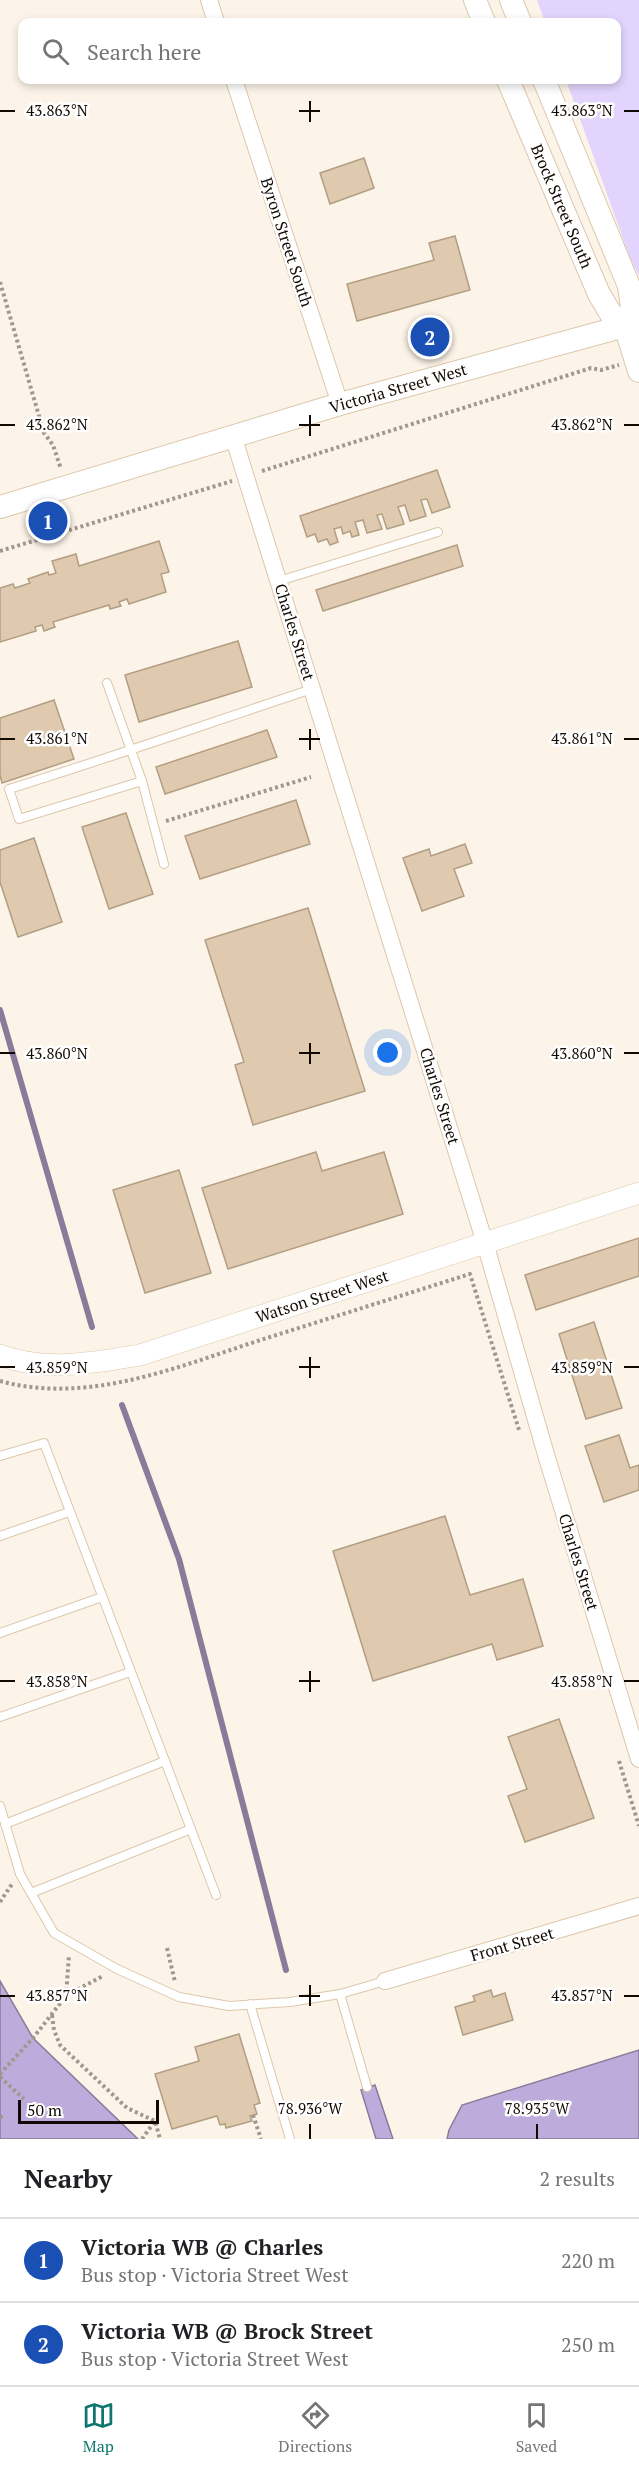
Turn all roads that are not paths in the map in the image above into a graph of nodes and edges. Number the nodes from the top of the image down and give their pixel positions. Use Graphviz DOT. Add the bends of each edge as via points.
graph roads {
  1 [pos="209,0"];
  2 [pos="475,0"];
  3 [pos="511,0"];
  4 [pos="215,18"];
  5 [pos="482,18"];
  6 [pos="518,18"];
  7 [pos="235,84"];
  8 [pos="510,84"];
  9 [pos="546,84"];
  10 [pos="632,324"];
  11 [pos="639,371"];
  12 [pos="340,404"];
  13 [pos="233,436"];
  14 [pos="0,507"];
  15 [pos="438,532"];
  16 [pos="279,581"];
  17 [pos="107,683"];
  18 [pos="312,689"];
  19 [pos="131,749"];
  20 [pos="142,781"];
  21 [pos="164,864"];
  22 [pos="639,1193"];
  23 [pos="485,1243"];
  24 [pos="0,1354"];
  25 [pos="0,1456"];
  26 [pos="69,1512"];
  27 [pos="0,1536"];
  28 [pos="102,1597"];
  29 [pos="0,1633"];
  30 [pos="130,1672"];
  31 [pos="0,1717"];
  32 [pos="639,1759"];
  33 [pos="165,1761"];
  34 [pos="0,1806"];
  35 [pos="5,1824"];
  36 [pos="191,1829"];
  37 [pos="31,1893"];
  38 [pos="216,1895"];
  39 [pos="639,1906"];
  40 [pos="385,1981"];
  41 [pos="340,1994"];
  42 [pos="250,2004"];
  43 [pos="368,2087"];
  44 [pos="290,2139"];
  1 -- 4 [label="street"];
  2 -- 5 [label="main road"];
  3 -- 6 [label="main road"];
  7 -- 12 [label="street, Byron Street South"];
  8 -- 10 [label="main road, Brock Street South" via="599,294 611,314"];
  9 -- 10 [label="main road, Brock Street South" via="629,286"];
  10 -- 11 [label="main road, Brock Street South"];
  10 -- 12 [label="main road, Victoria Street West"];
  12 -- 13 [label="main road, Victoria Street West"];
  13 -- 14 [label="main road, Victoria Street West"];
  13 -- 16 [label="street, Charles Street"];
  15 -- 16 [label="lane"];
  16 -- 18 [label="street, Charles Street"];
  17 -- 19 [label="lane"];
  18 -- 19 [label="lane"];
  18 -- 23 [label="street, Charles Street"];
  19 -- 20 [label="lane"];
  19 -- 20 [label="lane" via="9,789 19,819"];
  20 -- 21 [label="lane"];
  22 -- 23 [label="street, Watson Street West"];
  23 -- 24 [label="street, Watson Street West" via="140,1355 78,1365 42,1364"];
  23 -- 32 [label="street, Charles Street"];
  25 -- 26 [label="lane" via="44,1443"];
  26 -- 27 [label="lane"];
  26 -- 28 [label="lane"];
  28 -- 29 [label="lane"];
  28 -- 30 [label="lane"];
  30 -- 31 [label="lane"];
  30 -- 33 [label="lane"];
  33 -- 35 [label="lane"];
  33 -- 36 [label="lane"];
  34 -- 35 [label="lane"];
  35 -- 37 [label="lane" via="20,1874"];
  36 -- 37 [label="lane"];
  36 -- 38 [label="lane"];
  37 -- 42 [label="lane" via="54,1933 117,1969 179,1997 229,2006"];
  39 -- 40 [label="street, Front Street"];
  40 -- 41 [label="lane"];
  41 -- 42 [label="lane"];
  41 -- 43 [label="lane"];
  42 -- 44 [label="lane"];
}
